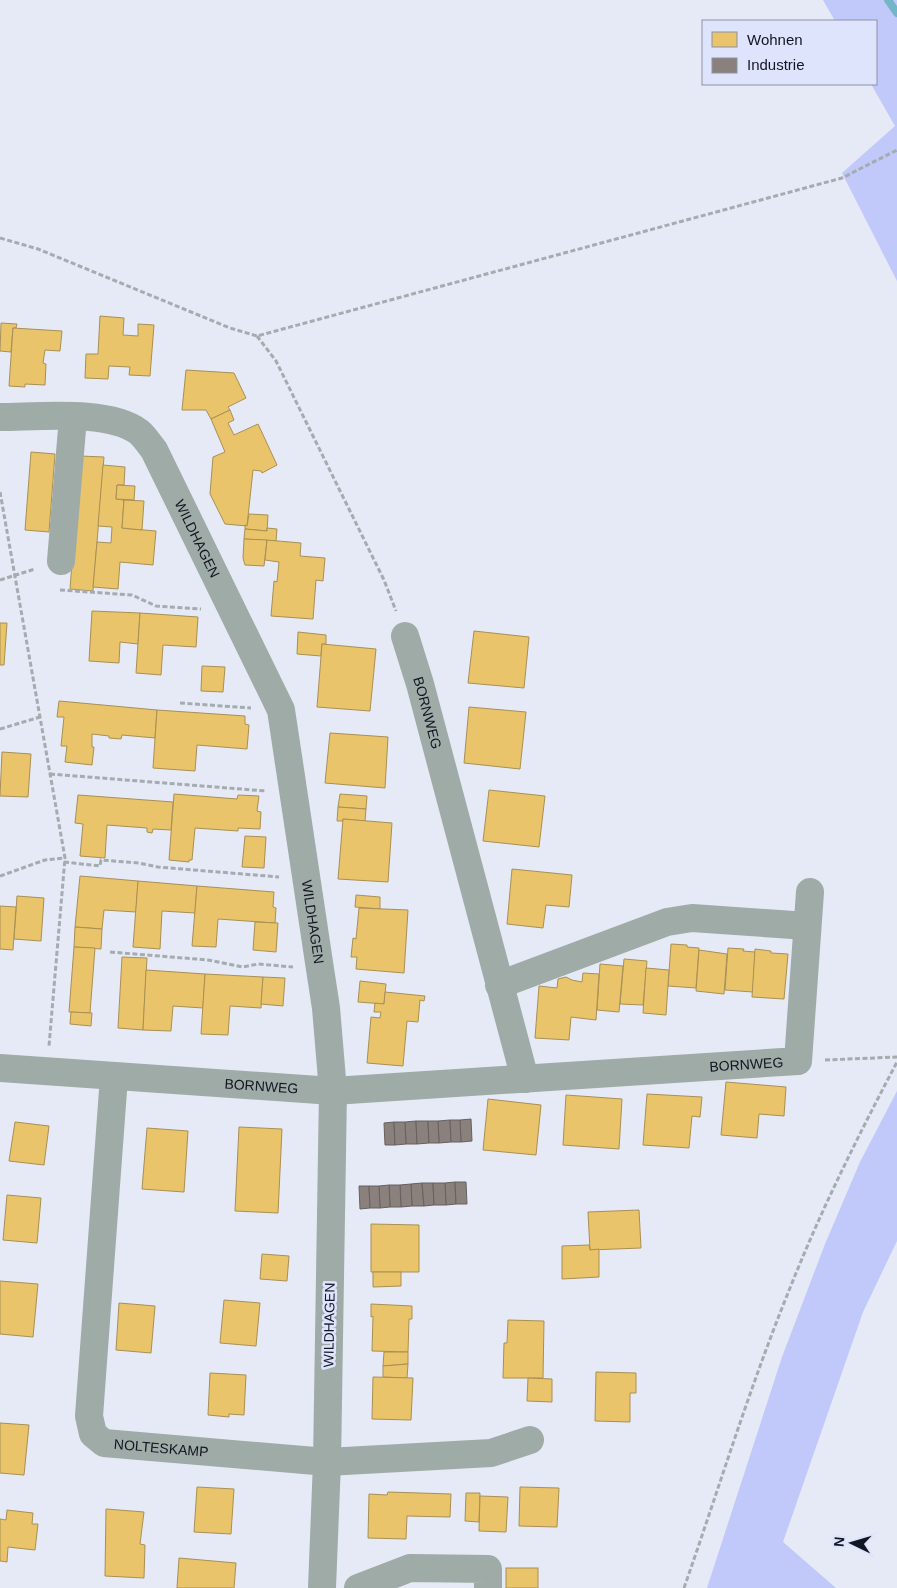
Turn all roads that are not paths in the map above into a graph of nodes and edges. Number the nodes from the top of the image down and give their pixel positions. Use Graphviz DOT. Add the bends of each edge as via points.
graph roads {
  1 [pos="0,417"];
  2 [pos="73,417"];
  3 [pos="61,561"];
  4 [pos="405,636"];
  5 [pos="810,892"];
  6 [pos="807,926"];
  7 [pos="499,984"];
  8 [pos="0,1068"];
  9 [pos="114,1077"];
  10 [pos="525,1079"];
  11 [pos="333,1091"];
  12 [pos="530,1440"];
  13 [pos="327,1462"];
  14 [pos="322,1588"];
  15 [pos="358,1588"];
  16 [pos="488,1588"];
  1 -- 2 [label="street, WILDHAGEN"];
  2 -- 3 [label="street"];
  2 -- 11 [label="street, WILDHAGEN" via="89,416 118,422 139,432 154,450 281,710 326,1008"];
  4 -- 7 [label="street, BORNWEG"];
  5 -- 6 [label="street, BORNWEG"];
  6 -- 7 [label="street" via="692,918 667,922"];
  6 -- 10 [label="street, BORNWEG" via="798,1061"];
  7 -- 10 [label="street, BORNWEG"];
  8 -- 9 [label="street, BORNWEG"];
  9 -- 11 [label="street, BORNWEG"];
  9 -- 13 [label="street, NOLTESKAMP" via="89,1416 93,1434 104,1443"];
  10 -- 11 [label="street, BORNWEG"];
  11 -- 13 [label="street, WILDHAGEN"];
  12 -- 13 [label="street, NOLTESKAMP" via="491,1453"];
  13 -- 14 [label="street, WILDHAGEN"];
  15 -- 16 [label="street" via="410,1568 488,1569"];
}
